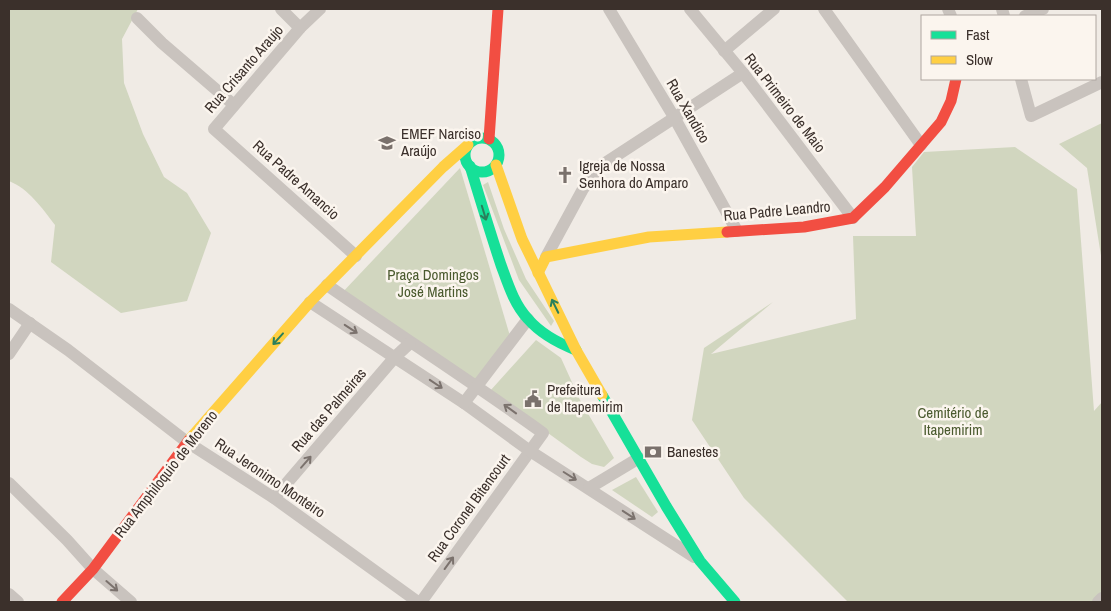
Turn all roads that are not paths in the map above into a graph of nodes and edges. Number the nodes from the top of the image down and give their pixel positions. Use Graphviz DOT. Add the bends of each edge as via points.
graph roads {
  1 [pos="281,9"];
  2 [pos="320,9"];
  3 [pos="498,9"];
  4 [pos="609,9"];
  5 [pos="690,9"];
  6 [pos="774,9"];
  7 [pos="824,9"];
  8 [pos="1043,9"];
  9 [pos="1028,15"];
  10 [pos="137,18"];
  11 [pos="300,28"];
  12 [pos="724,51"];
  13 [pos="742,73"];
  14 [pos="956,80"];
  15 [pos="1021,80"];
  16 [pos="1102,82"];
  17 [pos="234,105"];
  18 [pos="674,117"];
  19 [pos="214,129"];
  20 [pos="488,139"];
  21 [pos="468,145"];
  22 [pos="921,145"];
  23 [pos="496,165"];
  24 [pos="470,166"];
  25 [pos="853,218"];
  26 [pos="737,231"];
  27 [pos="356,256"];
  28 [pos="546,257"];
  29 [pos="538,273"];
  30 [pos="327,285"];
  31 [pos="310,302"];
  32 [pos="9,309"];
  33 [pos="528,319"];
  34 [pos="30,323"];
  35 [pos="410,343"];
  36 [pos="576,350"];
  37 [pos="9,354"];
  38 [pos="395,357"];
  39 [pos="476,385"];
  40 [pos="464,403"];
  41 [pos="186,442"];
  42 [pos="530,451"];
  43 [pos="639,458"];
  44 [pos="9,483"];
  45 [pos="588,488"];
  46 [pos="274,498"];
  47 [pos="700,561"];
  48 [pos="94,569"];
  49 [pos="9,594"];
  50 [pos="1102,598"];
  51 [pos="729,600"];
  52 [pos="18,602"];
  53 [pos="62,602"];
  54 [pos="131,602"];
  55 [pos="420,602"];
  56 [pos="1098,602"];
  1 -- 11 [label="street"];
  2 -- 11 [label="street, Rua Crisanto Araujo"];
  3 -- 20 [label="main road"];
  4 -- 18 [label="street, Rua Xandico"];
  5 -- 12 [label="street, Rua Primeiro de Maio"];
  6 -- 12 [label="street"];
  7 -- 22 [label="street"];
  8 -- 9 [label="street"];
  10 -- 17 [label="street"];
  11 -- 17 [label="street, Rua Crisanto Araujo"];
  12 -- 13 [label="street, Rua Primeiro de Maio"];
  13 -- 18 [label="street"];
  13 -- 25 [label="street, Rua Primeiro de Maio"];
  14 -- 22 [label="main road, Rua Padre Leandro" via="941,122"];
  15 -- 16 [label="street" via="1031,116"];
  17 -- 19 [label="street, Rua Crisanto Araujo"];
  18 -- 26 [label="street, Rua Xandico"];
  18 -- 28 [label="street" via="599,167 583,189"];
  19 -- 27 [label="street, Rua Padre Amancio"];
  20 -- 21 [label="main road" via="478,138"];
  20 -- 23 [label="main road" via="494,142 499,153"];
  21 -- 24 [label="main road" via="465,156"];
  21 -- 27 [label="main road"];
  22 -- 25 [label="main road, Rua Padre Leandro" via="885,188"];
  23 -- 24 [label="main road" via="480,172"];
  23 -- 29 [label="main road" via="522,239"];
  24 -- 33 [label="main road, one-way" via="495,249 514,298"];
  25 -- 26 [label="main road, Rua Padre Leandro" via="804,227"];
  26 -- 28 [label="main road, Rua Padre Leandro" via="649,237"];
  27 -- 30 [label="main road"];
  28 -- 29 [label="main road"];
  36 -- 29 [label="main road, one-way"];
  30 -- 31 [label="main road, Rua Amphiloquio de Moreno"];
  30 -- 35 [label="street"];
  31 -- 38 [label="street, one-way"];
  31 -- 41 [label="main road, Rua Amphiloquio de Moreno, one-way"];
  32 -- 34 [label="street, Rua Jeronimo Monteiro"];
  33 -- 36 [label="main road" via="543,334"];
  33 -- 39 [label="street"];
  34 -- 37 [label="street"];
  34 -- 41 [label="street, Rua Jeronimo Monteiro"];
  35 -- 38 [label="street, Rua das Palmeiras"];
  35 -- 39 [label="street"];
  36 -- 43 [label="main road"];
  38 -- 40 [label="street, one-way"];
  46 -- 38 [label="street, Rua das Palmeiras, one-way"];
  39 -- 40 [label="street"];
  42 -- 39 [label="street, Rua Coronel Bitencourt, one-way" via="543,433"];
  40 -- 42 [label="street"];
  41 -- 46 [label="street, Rua Jeronimo Monteiro"];
  41 -- 48 [label="main road, Rua Amphiloquio de Moreno"];
  42 -- 45 [label="street, one-way"];
  55 -- 42 [label="street, Rua Coronel Bitencourt, one-way"];
  43 -- 45 [label="street"];
  43 -- 47 [label="main road"];
  44 -- 48 [label="street"];
  45 -- 47 [label="street, one-way"];
  46 -- 55 [label="street, Rua Jeronimo Monteiro"];
  47 -- 51 [label="main road"];
  48 -- 53 [label="main road, Rua Amphiloquio de Moreno"];
  48 -- 54 [label="street, one-way"];
  49 -- 52 [label="street"];
  50 -- 56 [label="street"];
}
